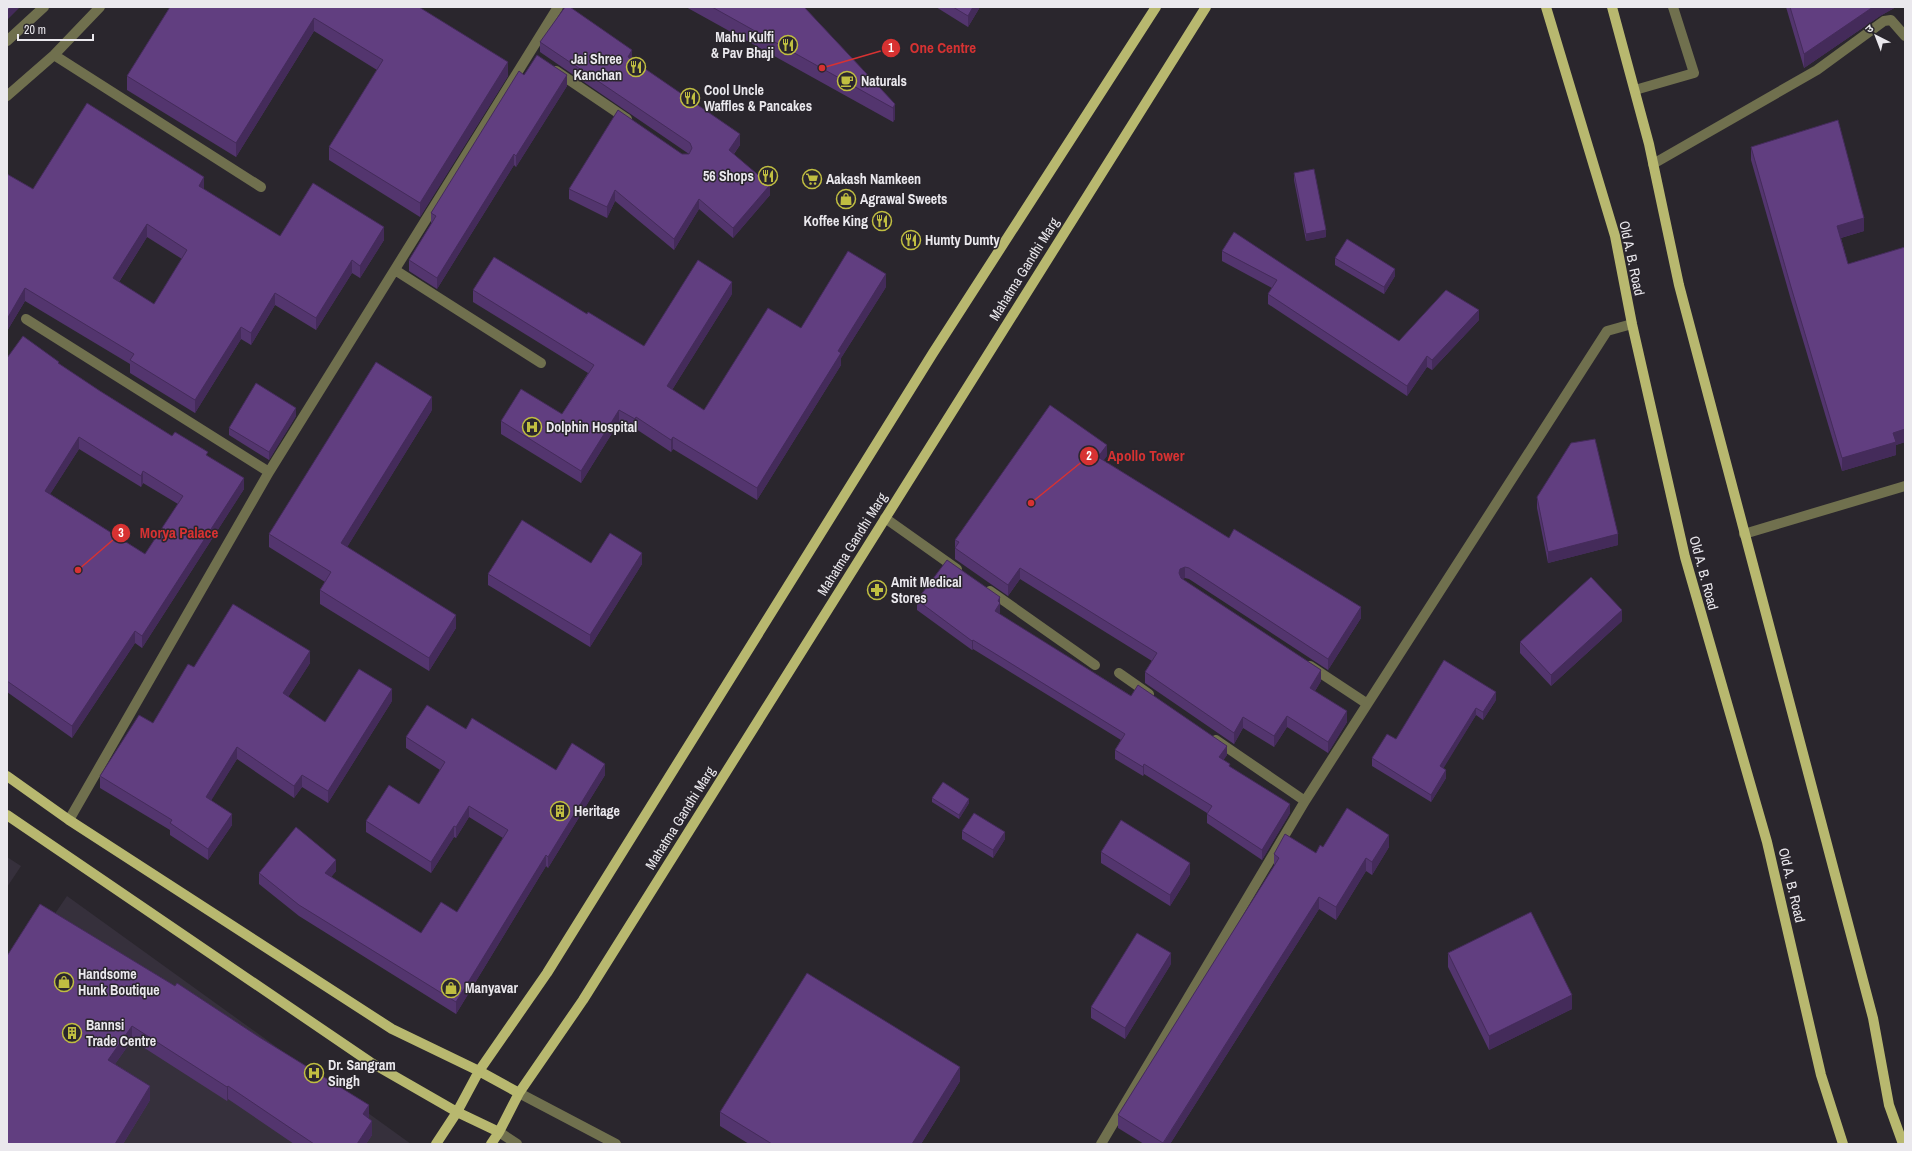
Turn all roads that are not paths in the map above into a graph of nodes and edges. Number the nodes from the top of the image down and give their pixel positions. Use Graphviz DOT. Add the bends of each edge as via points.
graph roads {
  1 [pos="44,7"];
  2 [pos="100,7"];
  3 [pos="558,7"];
  4 [pos="1156,7"];
  5 [pos="1206,7"];
  6 [pos="1546,7"];
  7 [pos="1612,7"];
  8 [pos="1673,7"];
  9 [pos="1905,36"];
  10 [pos="7,41"];
  11 [pos="54,55"];
  12 [pos="549,66"];
  13 [pos="1635,90"];
  14 [pos="7,96"];
  15 [pos="634,124"];
  16 [pos="1653,164"];
  17 [pos="261,187"];
  18 [pos="395,270"];
  19 [pos="26,319"];
  20 [pos="1632,324"];
  21 [pos="541,363"];
  22 [pos="269,472"];
  23 [pos="1905,486"];
  24 [pos="884,518"];
  25 [pos="1744,534"];
  26 [pos="967,576"];
  27 [pos="980,585"];
  28 [pos="1302,661"];
  29 [pos="1095,665"];
  30 [pos="1119,673"];
  31 [pos="1158,700"];
  32 [pos="1366,703"];
  33 [pos="1209,735"];
  34 [pos="7,776"];
  35 [pos="1305,800"];
  36 [pos="7,815"];
  37 [pos="69,820"];
  38 [pos="479,1071"];
  39 [pos="519,1093"];
  40 [pos="457,1112"];
  41 [pos="499,1132"];
  42 [pos="436,1144"];
  43 [pos="492,1144"];
  44 [pos="517,1144"];
  45 [pos="616,1144"];
  46 [pos="1101,1144"];
  47 [pos="1842,1144"];
  48 [pos="1903,1144"];
  1 -- 10 [label="street"];
  2 -- 11 [label="street"];
  3 -- 18 [label="street" via="533,55"];
  4 -- 38 [label="main road" via="933,353 547,973"];
  5 -- 24 [label="main road, Mahatma Gandhi Marg"];
  6 -- 20 [label="main road, Old A. B. Road" via="1615,236"];
  7 -- 13 [label="main road"];
  8 -- 13 [label="street" via="1694,72"];
  9 -- 16 [label="street" via="1896,23 1891,20 1884,21 1817,70"];
  11 -- 14 [label="street"];
  11 -- 17 [label="street"];
  12 -- 15 [label="street"];
  13 -- 16 [label="main road"];
  16 -- 25 [label="main road" via="1679,285"];
  18 -- 21 [label="street"];
  18 -- 22 [label="street"];
  19 -- 22 [label="street"];
  20 -- 32 [label="street" via="1607,331"];
  20 -- 47 [label="main road, Old A. B. Road" via="1685,557 1767,842 1820,1075"];
  22 -- 37 [label="street"];
  23 -- 25 [label="street"];
  24 -- 26 [label="street"];
  24 -- 39 [label="main road, Mahatma Gandhi Marg" via="583,1000"];
  25 -- 48 [label="main road" via="1873,1018 1889,1105"];
  27 -- 29 [label="street"];
  28 -- 32 [label="street"];
  30 -- 31 [label="street"];
  32 -- 35 [label="street"];
  33 -- 35 [label="street"];
  34 -- 37 [label="main road"];
  35 -- 46 [label="street"];
  36 -- 40 [label="main road" via="370,1062"];
  37 -- 38 [label="main road" via="392,1029"];
  38 -- 39 [label="main road"];
  38 -- 40 [label="main road"];
  39 -- 41 [label="main road, Mahatma Gandhi Marg"];
  39 -- 45 [label="street"];
  40 -- 41 [label="main road"];
  40 -- 42 [label="main road"];
  41 -- 43 [label="main road"];
  41 -- 44 [label="street"];
}
